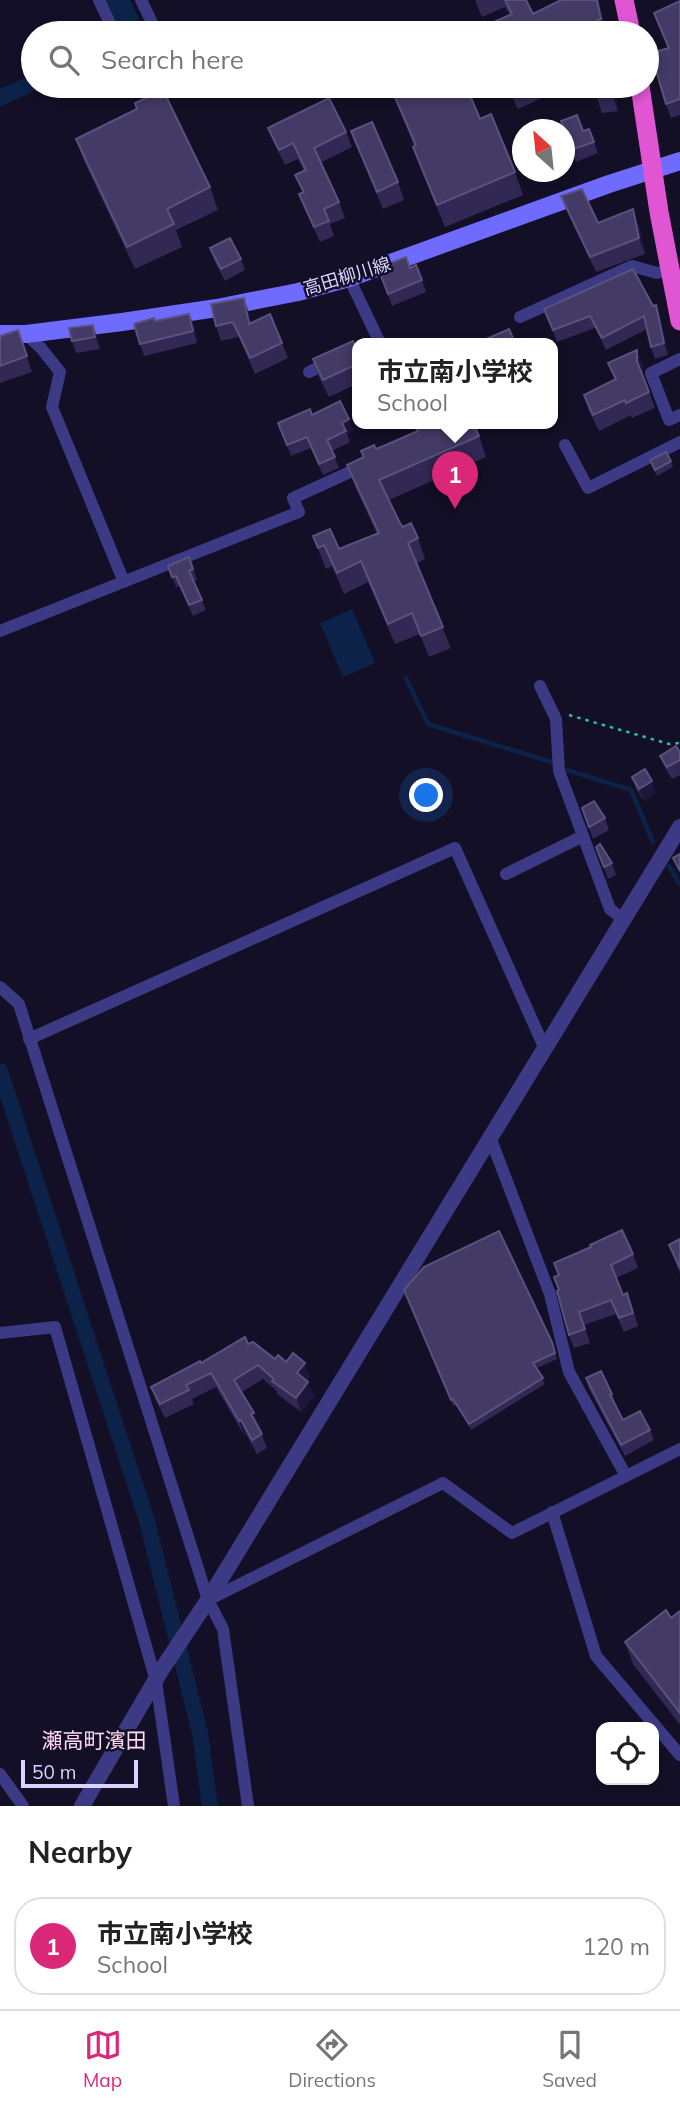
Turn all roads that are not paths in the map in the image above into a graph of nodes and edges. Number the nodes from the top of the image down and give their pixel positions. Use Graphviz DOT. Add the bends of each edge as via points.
graph roads {
  1 [pos="99,0"];
  2 [pos="141,0"];
  3 [pos="624,0"];
  4 [pos="109,21"];
  5 [pos="151,21"];
  6 [pos="628,21"];
  7 [pos="642,98"];
  8 [pos="680,160"];
  9 [pos="652,169"];
  10 [pos="670,270"];
  11 [pos="349,278"];
  12 [pos="520,317"];
  13 [pos="680,321"];
  14 [pos="0,334"];
  15 [pos="26,334"];
  16 [pos="375,338"];
  17 [pos="352,352"];
  18 [pos="680,359"];
  19 [pos="309,372"];
  20 [pos="680,415"];
  21 [pos="680,442"];
  22 [pos="565,445"];
  23 [pos="350,472"];
  24 [pos="124,582"];
  25 [pos="0,631"];
  26 [pos="540,686"];
  27 [pos="680,827"];
  28 [pos="583,835"];
  29 [pos="506,874"];
  30 [pos="624,920"];
  31 [pos="0,988"];
  32 [pos="29,1039"];
  33 [pos="545,1049"];
  34 [pos="490,1137"];
  35 [pos="0,1333"];
  36 [pos="680,1449"];
  37 [pos="626,1476"];
  38 [pos="552,1512"];
  39 [pos="204,1606"];
  40 [pos="159,1675"];
  41 [pos="680,1755"];
  42 [pos="0,1774"];
  43 [pos="23,1806"];
  44 [pos="82,1806"];
  45 [pos="174,1806"];
  46 [pos="248,1806"];
  1 -- 4 [label="street"];
  2 -- 5 [label="street"];
  3 -- 6 [label="highway"];
  7 -- 9 [label="highway"];
  8 -- 9 [label="main road, 高田柳川線"];
  9 -- 10 [label="highway"];
  9 -- 11 [label="main road, 高田柳川線"];
  10 -- 12 [label="street" via="657,273 632,265"];
  10 -- 13 [label="highway"];
  11 -- 15 [label="main road, 高田柳川線" via="218,308"];
  11 -- 16 [label="street"];
  14 -- 15 [label="main road, 高田柳川線"];
  15 -- 24 [label="street" via="60,372 52,407"];
  17 -- 19 [label="street"];
  18 -- 20 [label="street" via="651,373 669,420"];
  21 -- 22 [label="street" via="588,488"];
  23 -- 24 [label="street" via="293,498 299,512"];
  24 -- 25 [label="street"];
  26 -- 28 [label="street" via="556,719 559,771"];
  27 -- 30 [label="street"];
  28 -- 29 [label="street"];
  28 -- 30 [label="street" via="610,909"];
  30 -- 33 [label="street"];
  31 -- 32 [label="street" via="19,1004"];
  32 -- 33 [label="street" via="455,848"];
  32 -- 39 [label="street"];
  33 -- 34 [label="street"];
  34 -- 37 [label="street" via="550,1294 569,1372"];
  34 -- 39 [label="street"];
  35 -- 40 [label="street" via="55,1327"];
  36 -- 37 [label="street"];
  37 -- 38 [label="street"];
  38 -- 39 [label="street" via="512,1533 443,1483"];
  38 -- 41 [label="street" via="596,1656"];
  39 -- 40 [label="street"];
  39 -- 46 [label="street" via="223,1629"];
  40 -- 44 [label="street"];
  40 -- 45 [label="street"];
  42 -- 43 [label="street"];
}
